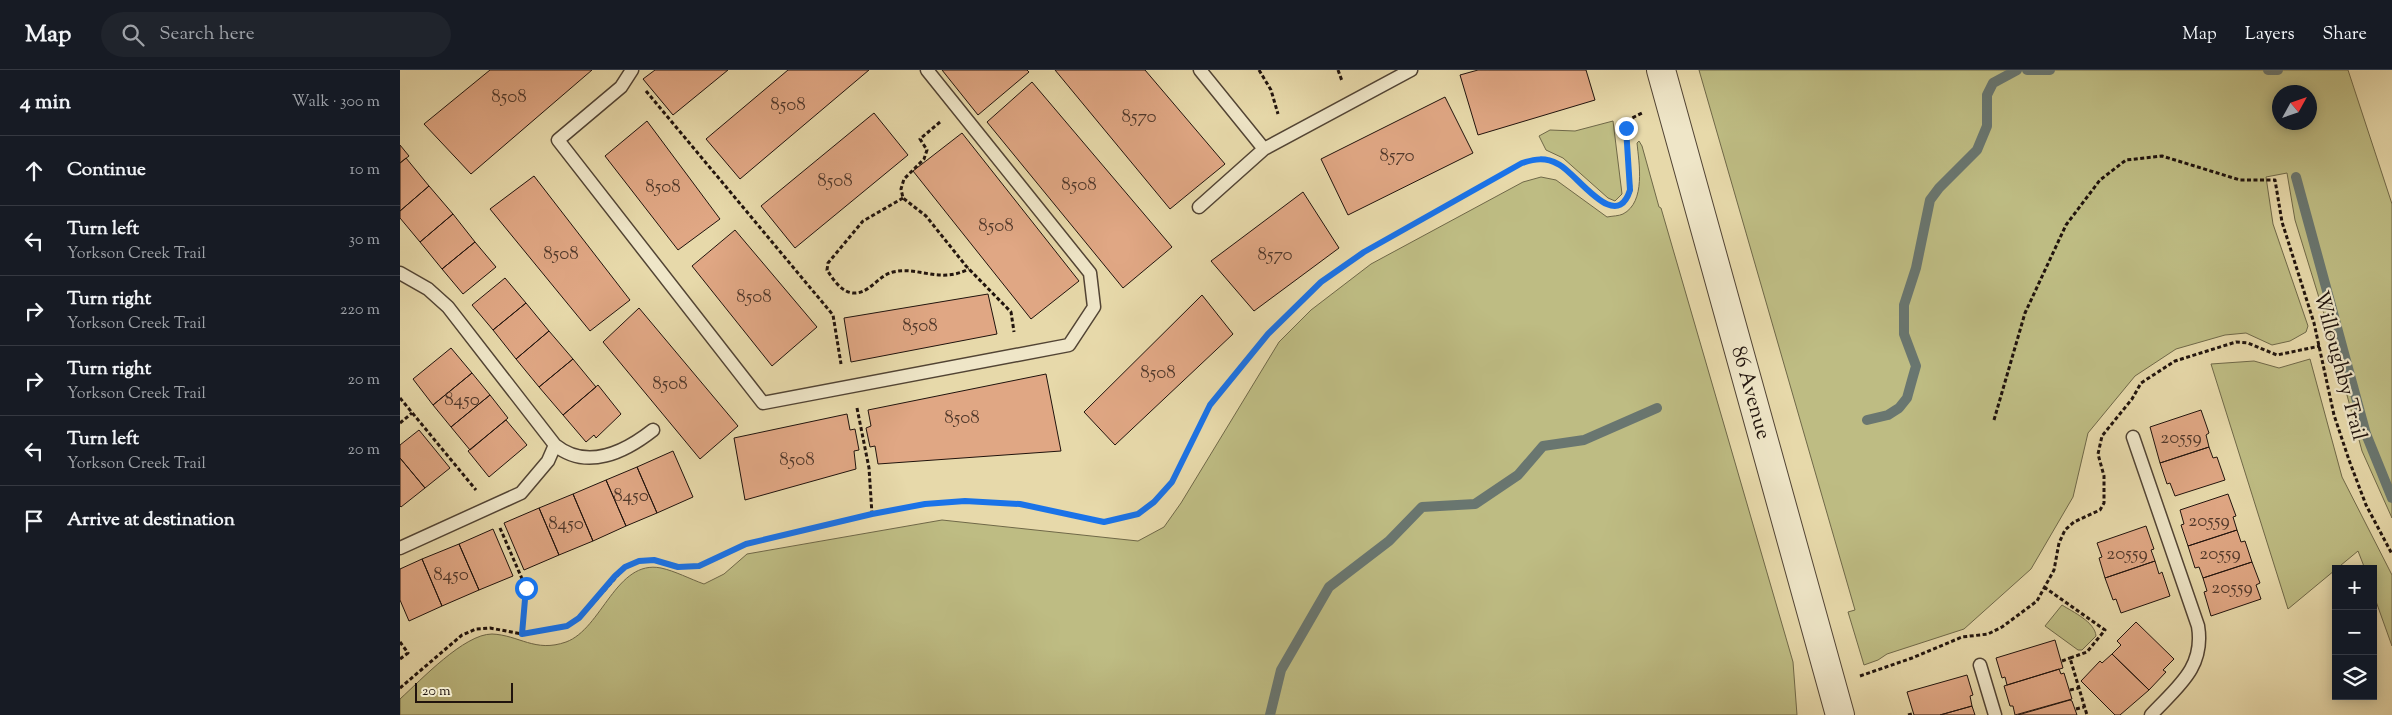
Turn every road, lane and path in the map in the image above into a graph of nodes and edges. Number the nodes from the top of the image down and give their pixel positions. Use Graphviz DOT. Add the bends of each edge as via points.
graph roads {
  1 [pos="927,70"];
  2 [pos="1200,70"];
  3 [pos="1259,70"];
  4 [pos="1411,70"];
  5 [pos="631,71"];
  6 [pos="1664,80"];
  7 [pos="957,108"];
  8 [pos="1279,115"];
  9 [pos="1264,149"];
  10 [pos="903,198"];
  11 [pos="1198,207"];
  12 [pos="969,269"];
  13 [pos="400,273"];
  14 [pos="2320,346"];
  15 [pos="1018,355"];
  16 [pos="844,388"];
  17 [pos="400,398"];
  18 [pos="412,413"];
  19 [pos="1994,420"];
  20 [pos="400,423"];
  21 [pos="653,430"];
  22 [pos="2133,437"];
  23 [pos="555,445"];
  24 [pos="480,494"];
  25 [pos="872,514"];
  26 [pos="496,521"];
  27 [pos="400,548"];
  28 [pos="2392,554"];
  29 [pos="2044,587"];
  30 [pos="522,634"];
  31 [pos="400,642"];
  32 [pos="2070,658"];
  33 [pos="400,659"];
  34 [pos="2062,661"];
  35 [pos="1980,666"];
  36 [pos="1857,677"];
  37 [pos="400,688"];
  38 [pos="2079,688"];
  39 [pos="2070,690"];
  40 [pos="2084,707"];
  41 [pos="2076,709"];
  42 [pos="1912,714"];
  43 [pos="1840,715"];
  44 [pos="1908,715"];
  45 [pos="1995,715"];
  46 [pos="2087,715"];
  47 [pos="2150,715"];
  1 -- 7 [label="lane"];
  2 -- 9 [label="lane"];
  3 -- 8 [label="path" via="1271,90"];
  4 -- 9 [label="lane"];
  5 -- 16 [label="path" via="834,315"];
  5 -- 16 [label="lane" via="621,87 558,140 763,403"];
  6 -- 25 [label="path" via="1642,99 1643,113 1630,119 1626,128 1630,190 1627,200 1621,205 1608,205 1584,188 1561,165 1536,158 1364,252 1321,282 1268,334 1210,405 1172,482 1138,514 1104,522 1020,504 965,501 925,504"];
  6 -- 43 [label="street, 86 Avenue"];
  7 -- 10 [label="path" via="920,139 927,150 924,159 904,179"];
  7 -- 15 [label="lane" via="1090,273 1094,307 1069,345"];
  9 -- 11 [label="lane"];
  10 -- 12 [label="path" via="926,216"];
  10 -- 12 [label="path" via="863,221 828,263 827,270 842,289 852,293 863,292 892,272 935,276"];
  12 -- 15 [label="path" via="1011,312"];
  13 -- 23 [label="lane" via="428,289 448,307"];
  14 -- 19 [label="path, Willoughby Trail" via="2282,222 2275,180 2240,180 2162,156 2126,160 2100,180 2066,225 2025,313"];
  14 -- 28 [label="path, Willoughby Trail" via="2334,415 2348,460 2366,505"];
  14 -- 29 [label="path" via="2277,355 2248,343 2236,342 2175,360 2141,383 2102,436 2098,454 2104,476 2104,503 2100,510 2074,522 2066,530 2059,543 2054,570"];
  15 -- 16 [label="lane"];
  16 -- 25 [label="path" via="855,398 869,468"];
  17 -- 18 [label="path"];
  18 -- 20 [label="path"];
  18 -- 24 [label="path"];
  21 -- 23 [label="lane" via="630,445 599,458 566,454"];
  22 -- 47 [label="lane" via="2201,642 2191,671"];
  23 -- 27 [label="lane" via="544,467 521,493"];
  25 -- 30 [label="path" via="746,544 699,566 678,567 654,560 639,561 615,576 579,618 567,626"];
  26 -- 30 [label="path" via="526,588"];
  29 -- 32 [label="path" via="2105,630 2087,652"];
  29 -- 36 [label="path" via="2037,601 1988,634 1962,637"];
  30 -- 37 [label="path" via="490,628 462,635"];
  31 -- 33 [label="path" via="408,652"];
  32 -- 34 [label="path"];
  32 -- 38 [label="path"];
  35 -- 45 [label="lane"];
  38 -- 39 [label="path"];
  38 -- 40 [label="path"];
  40 -- 41 [label="path"];
  40 -- 46 [label="path"];
  42 -- 44 [label="path"];
}
